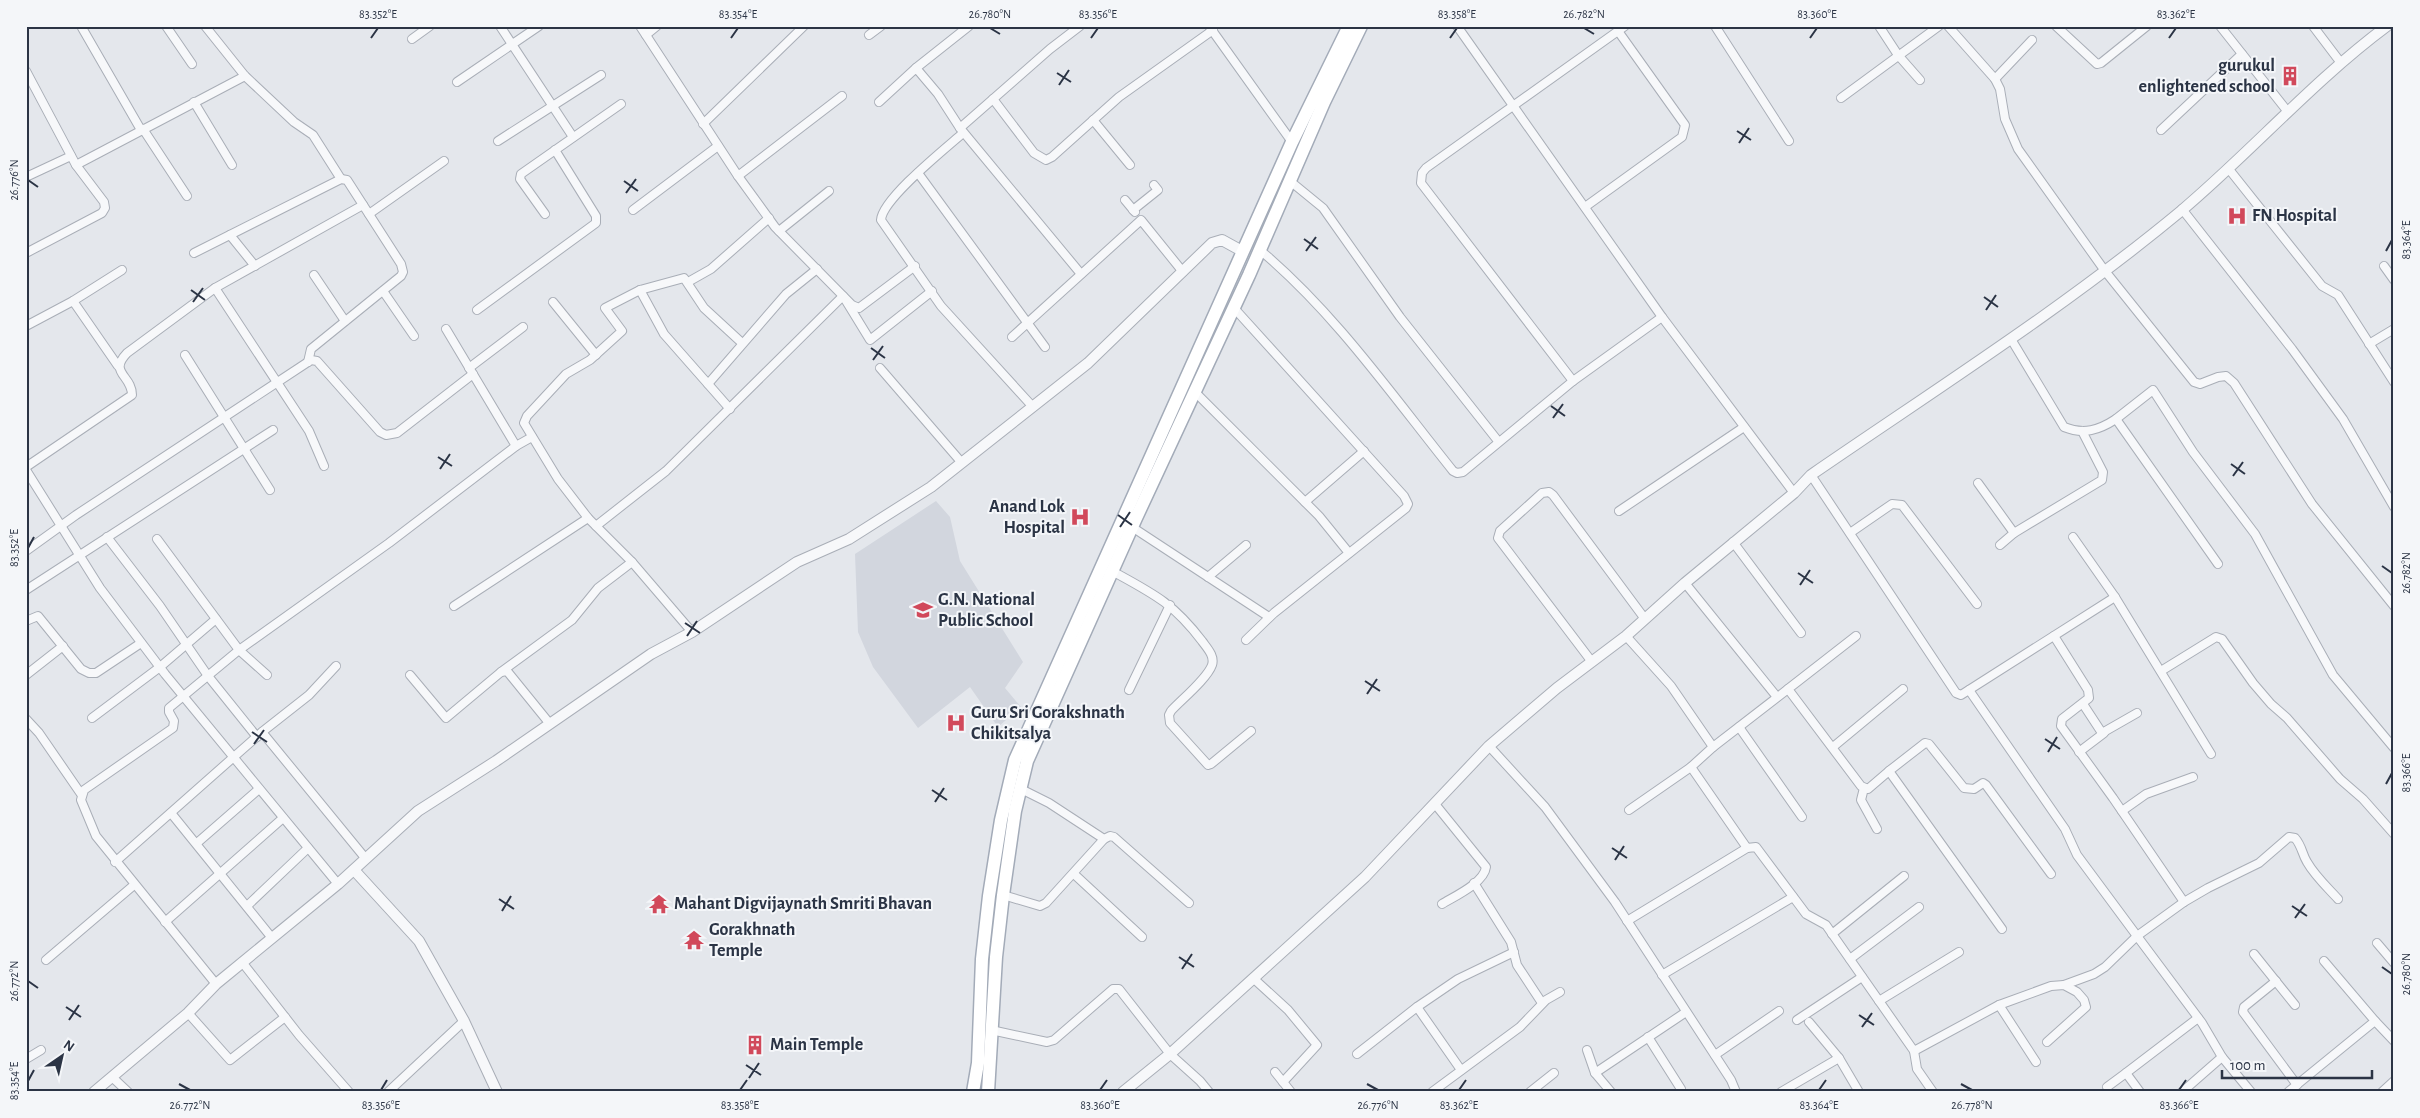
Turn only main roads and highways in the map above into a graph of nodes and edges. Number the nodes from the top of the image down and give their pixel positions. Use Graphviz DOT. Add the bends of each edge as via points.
graph roads {
  1 [pos="1361,26"];
  2 [pos="1346,28"];
  3 [pos="973,1092"];
  4 [pos="988,1092"];
  1 -- 4 [label="main road" via="1028,761 1003,896 990,1030"];
  2 -- 3 [label="main road" via="1242,251 1013,768 989,896 982,959 978,1063"];
}
